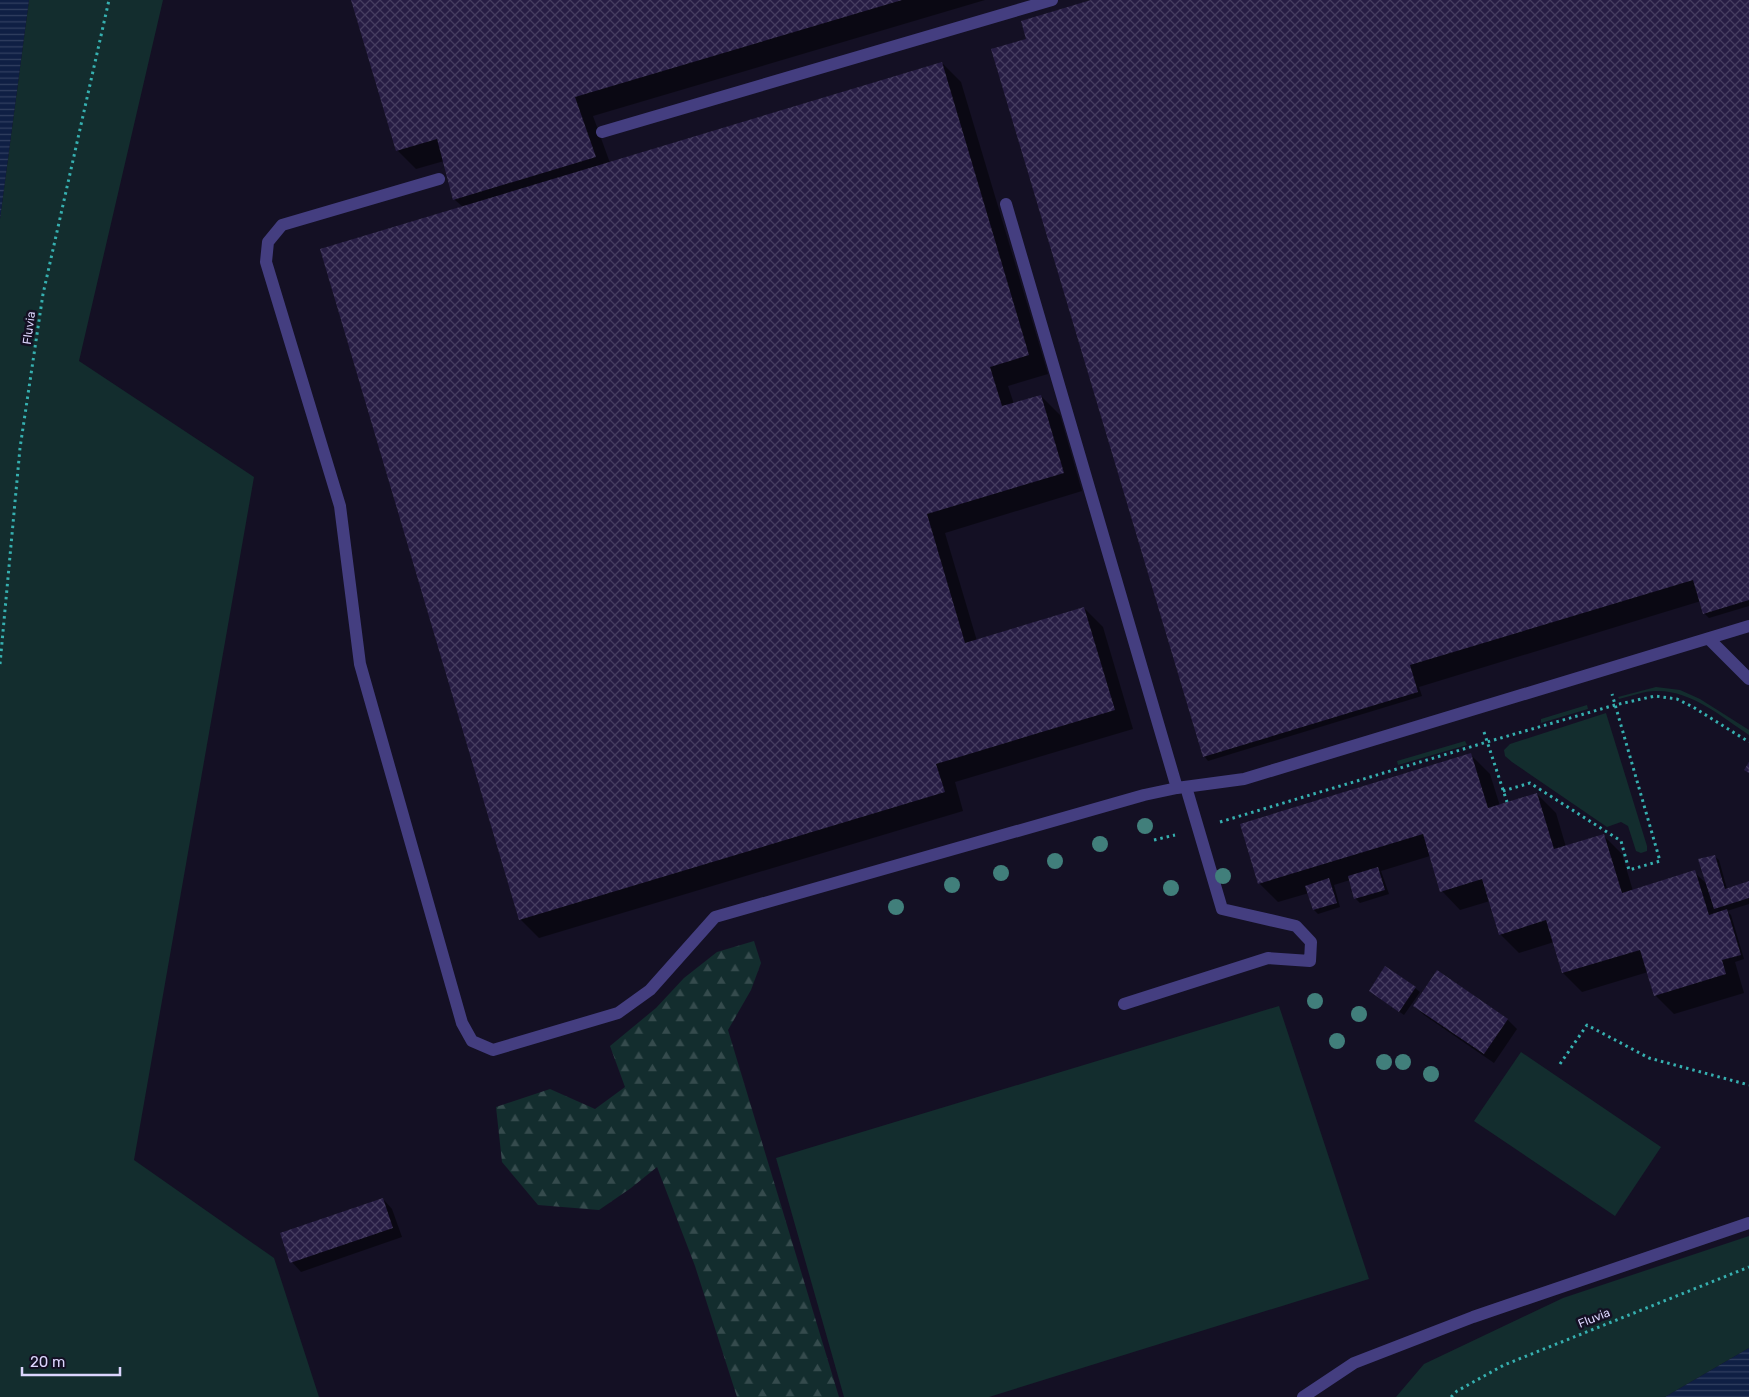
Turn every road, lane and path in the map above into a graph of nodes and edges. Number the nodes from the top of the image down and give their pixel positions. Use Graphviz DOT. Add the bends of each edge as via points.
graph roads {
  1 [pos="109,0"];
  2 [pos="1052,0"];
  3 [pos="602,132"];
  4 [pos="439,179"];
  5 [pos="1006,204"];
  6 [pos="1749,626"];
  7 [pos="1709,639"];
  8 [pos="0,664"];
  9 [pos="1749,679"];
  10 [pos="1612,694"];
  11 [pos="1615,705"];
  12 [pos="1484,732"];
  13 [pos="1487,742"];
  14 [pos="1749,742"];
  15 [pos="1181,788"];
  16 [pos="1503,791"];
  17 [pos="1507,802"];
  18 [pos="1198,828"];
  19 [pos="1154,840"];
  20 [pos="1124,1004"];
  21 [pos="1560,1064"];
  22 [pos="1749,1085"];
  23 [pos="1749,1223"];
  24 [pos="1749,1267"];
  25 [pos="1303,1397"];
  26 [pos="1451,1397"];
  1 -- 8 [label="path, Fluvia" via="43,294 20,448"];
  2 -- 3 [label="lane"];
  4 -- 15 [label="lane" via="282,225 268,242 266,262 340,506 360,664 462,1023 472,1041 493,1050 618,1013 650,990 715,917 1136,797"];
  5 -- 15 [label="lane"];
  6 -- 7 [label="lane"];
  7 -- 9 [label="lane"];
  7 -- 15 [label="lane" via="1244,779"];
  10 -- 11 [label="path"];
  11 -- 13 [label="path"];
  11 -- 14 [label="path" via="1655,696 1677,699"];
  11 -- 16 [label="path" via="1660,861 1629,870 1621,841 1530,782"];
  12 -- 13 [label="path"];
  13 -- 16 [label="path"];
  13 -- 18 [label="path"];
  15 -- 18 [label="lane"];
  16 -- 17 [label="path"];
  18 -- 19 [label="path"];
  18 -- 20 [label="lane" via="1222,908 1296,926 1311,942 1310,961 1268,958"];
  21 -- 22 [label="path" via="1587,1025 1650,1058"];
  23 -- 25 [label="lane" via="1473,1317 1354,1362"];
  24 -- 26 [label="path, Fluvia" via="1504,1365 1456,1391"];
}
